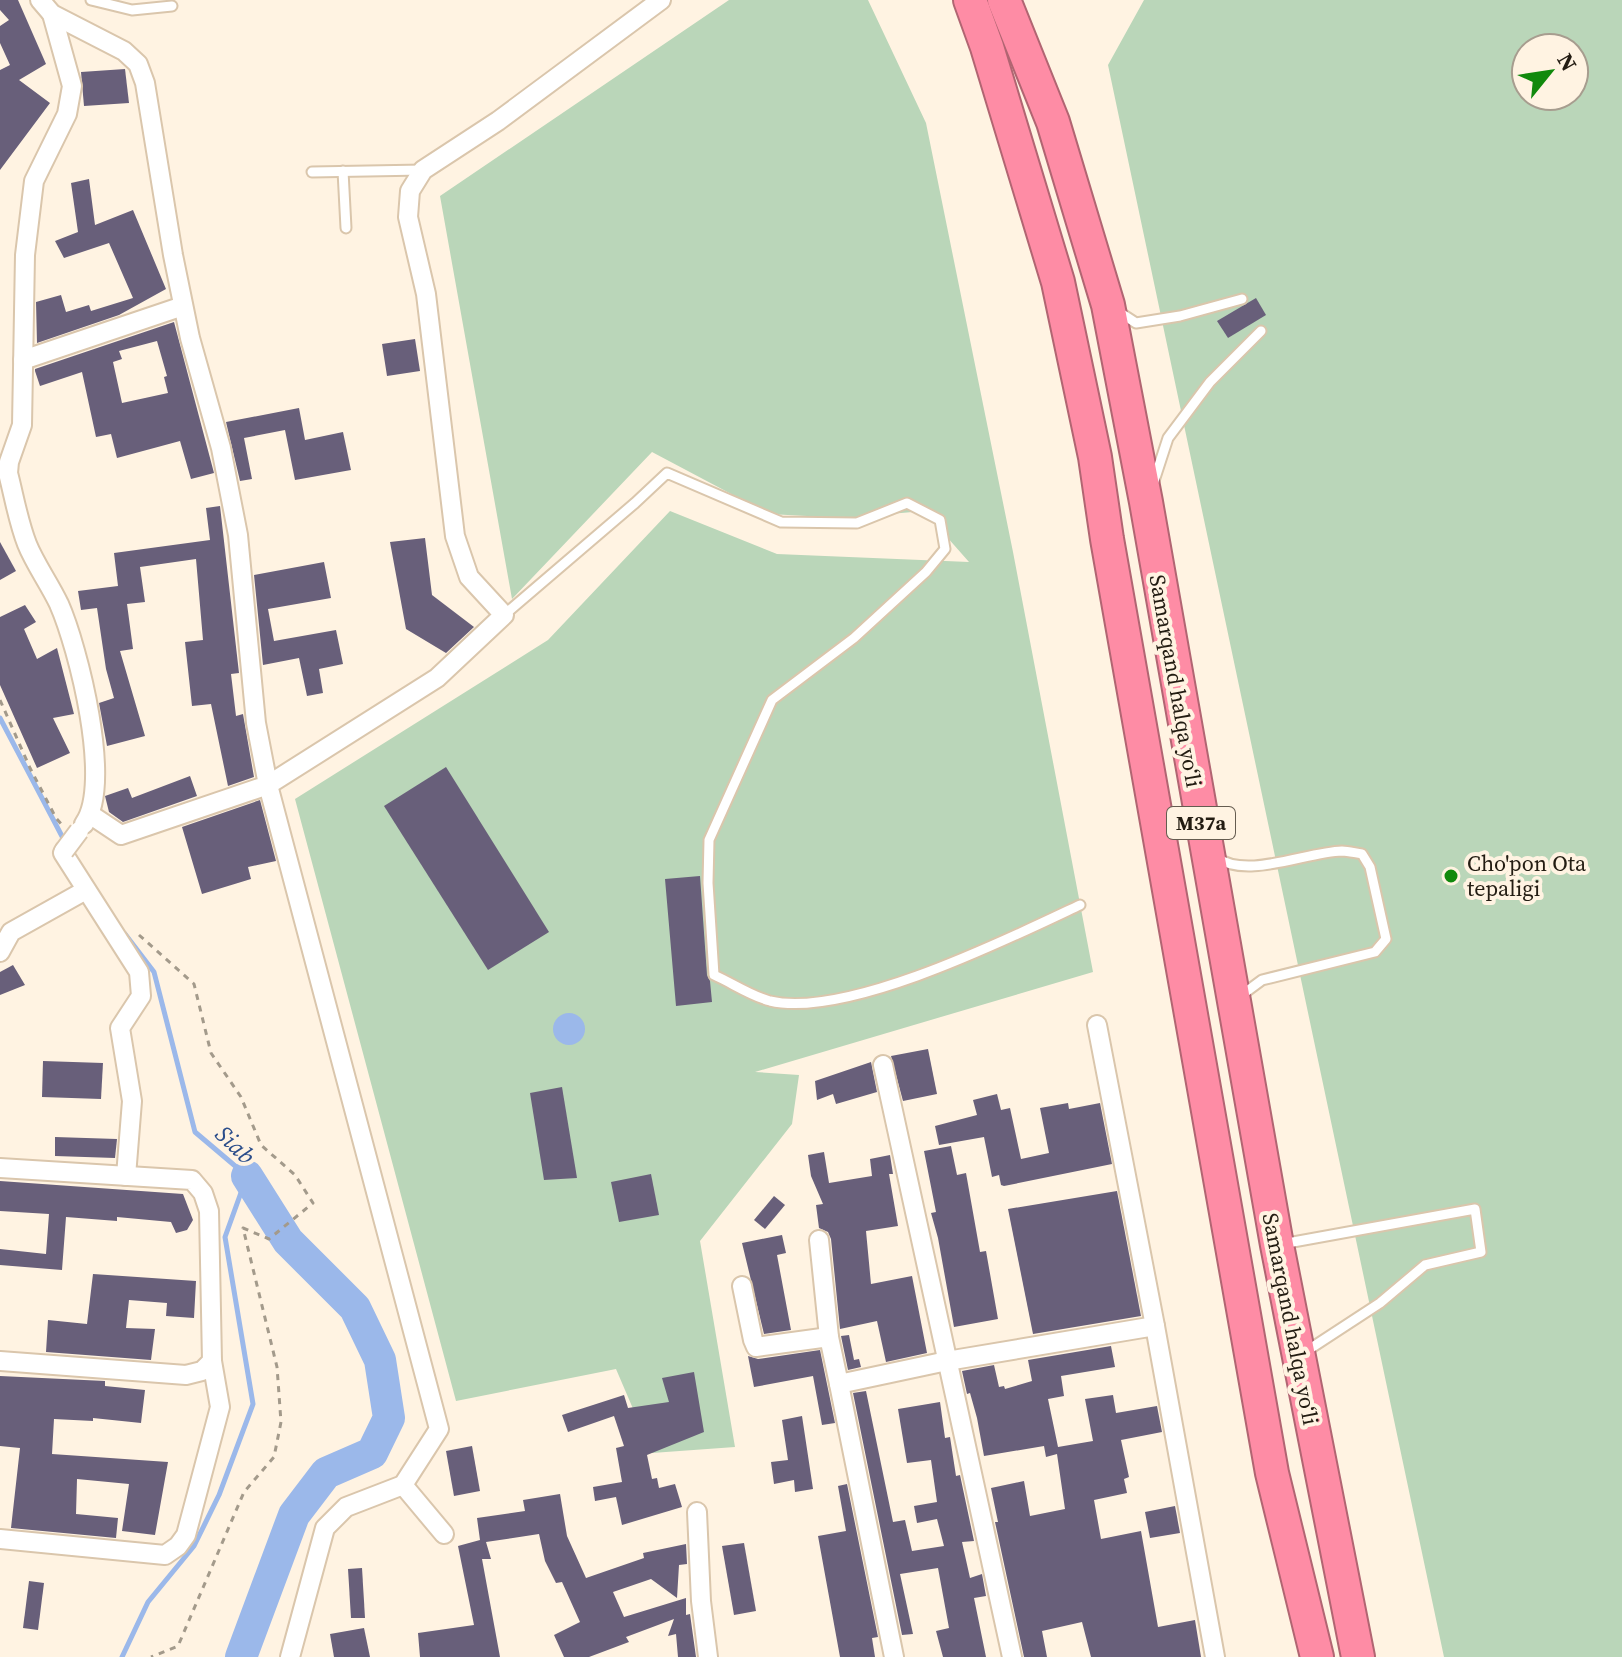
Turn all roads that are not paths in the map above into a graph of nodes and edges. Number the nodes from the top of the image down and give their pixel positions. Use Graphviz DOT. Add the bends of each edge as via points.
graph roads {
  1 [pos="91,0"];
  2 [pos="970,0"];
  3 [pos="1004,0"];
  4 [pos="656,1"];
  5 [pos="172,6"];
  6 [pos="46,7"];
  7 [pos="423,170"];
  8 [pos="343,171"];
  9 [pos="312,172"];
  10 [pos="346,228"];
  11 [pos="1242,299"];
  12 [pos="1108,305"];
  13 [pos="183,306"];
  14 [pos="1261,331"];
  15 [pos="23,360"];
  16 [pos="22,425"];
  17 [pos="0,435"];
  18 [pos="1146,502"];
  19 [pos="1151,537"];
  20 [pos="1107,539"];
  21 [pos="504,615"];
  22 [pos="268,785"];
  23 [pos="91,815"];
  24 [pos="1206,849"];
  25 [pos="86,890"];
  26 [pos="1080,905"];
  27 [pos="0,952"];
  28 [pos="1233,1001"];
  29 [pos="1097,1025"];
  30 [pos="883,1065"];
  31 [pos="0,1168"];
  32 [pos="126,1176"];
  33 [pos="819,1240"];
  34 [pos="1277,1245"];
  35 [pos="742,1286"];
  36 [pos="1155,1326"];
  37 [pos="829,1337"];
  38 [pos="1299,1356"];
  39 [pos="0,1361"];
  40 [pos="212,1361"];
  41 [pos="947,1361"];
  42 [pos="839,1384"];
  43 [pos="1319,1467"];
  44 [pos="1272,1473"];
  45 [pos="403,1485"];
  46 [pos="697,1512"];
  47 [pos="444,1534"];
  48 [pos="0,1539"];
  49 [pos="290,1657"];
  50 [pos="708,1657"];
  51 [pos="894,1657"];
  52 [pos="1012,1657"];
  53 [pos="1215,1657"];
  54 [pos="1317,1657"];
  55 [pos="1358,1657"];
  1 -- 5 [label="lane" via="132,10"];
  2 -- 20 [label="highway, Samarqand halqa yoʻli / M37a" via="1058,282"];
  3 -- 12 [label="highway, Samarqand halqa yoʻli / M37a" via="1053,122"];
  4 -- 7 [label="street" via="498,121"];
  6 -- 13 [label="street" via="138,64"];
  6 -- 15 [label="street" via="72,86 67,114 34,181 25,255"];
  7 -- 8 [label="lane"];
  7 -- 21 [label="street" via="410,191 408,217 426,294 455,536 469,577"];
  8 -- 9 [label="lane"];
  8 -- 10 [label="lane"];
  11 -- 12 [label="lane" via="1136,323"];
  12 -- 18 [label="highway, Samarqand halqa yoʻli / M37a"];
  13 -- 15 [label="street"];
  13 -- 22 [label="street" via="238,535 256,723"];
  14 -- 18 [label="lane" via="1210,382 1168,438"];
  15 -- 16 [label="street"];
  16 -- 17 [label="street"];
  16 -- 23 [label="street" via="8,473 27,544 73,642 93,745"];
  18 -- 19 [label="highway, Samarqand halqa yoʻli / M37a"];
  19 -- 20 [label="highway" via="1145,553 1132,560 1116,556"];
  19 -- 24 [label="highway, Samarqand halqa yoʻli / M37a"];
  20 -- 44 [label="highway, Samarqand halqa yoʻli / M37a"];
  21 -- 22 [label="street" via="437,678"];
  21 -- 26 [label="lane" via="667,473 781,522 857,523 907,503 940,520 945,549 854,638 772,700 709,840 714,975 769,1000 810,1004 937,968"];
  22 -- 23 [label="street" via="121,835"];
  22 -- 45 [label="street" via="439,1429"];
  23 -- 25 [label="street, bridge" via="73,830 63,853"];
  24 -- 28 [label="highway, Samarqand halqa yoʻli / M37a"];
  24 -- 28 [label="lane" via="1222,862 1242,867 1344,850 1362,854 1370,867 1386,939 1375,952 1262,980"];
  25 -- 27 [label="street" via="11,932"];
  25 -- 32 [label="street" via="139,972 141,996 120,1028 132,1101"];
  28 -- 34 [label="highway, Samarqand halqa yoʻli / M37a"];
  29 -- 36 [label="street"];
  30 -- 41 [label="street"];
  31 -- 32 [label="street"];
  32 -- 40 [label="street" via="192,1180 203,1193 209,1211"];
  33 -- 37 [label="street"];
  34 -- 38 [label="highway, Samarqand halqa yoʻli / M37a"];
  34 -- 38 [label="lane" via="1475,1209 1481,1252 1425,1265 1380,1303"];
  35 -- 37 [label="street" via="756,1347"];
  36 -- 41 [label="street"];
  36 -- 53 [label="street"];
  37 -- 42 [label="street"];
  38 -- 43 [label="highway, Samarqand halqa yoʻli / M37a"];
  39 -- 40 [label="street" via="186,1375 202,1371"];
  40 -- 48 [label="street" via="220,1407 186,1535 178,1546 165,1555"];
  41 -- 42 [label="street"];
  41 -- 52 [label="street"];
  42 -- 51 [label="street"];
  43 -- 44 [label="highway" via="1309,1447 1292,1442 1276,1453"];
  43 -- 55 [label="highway, Samarqand halqa yoʻli / M37a"];
  44 -- 54 [label="highway, Samarqand halqa yoʻli / M37a"];
  45 -- 47 [label="street"];
  45 -- 49 [label="street" via="346,1507 325,1528"];
  46 -- 50 [label="street"];
}
